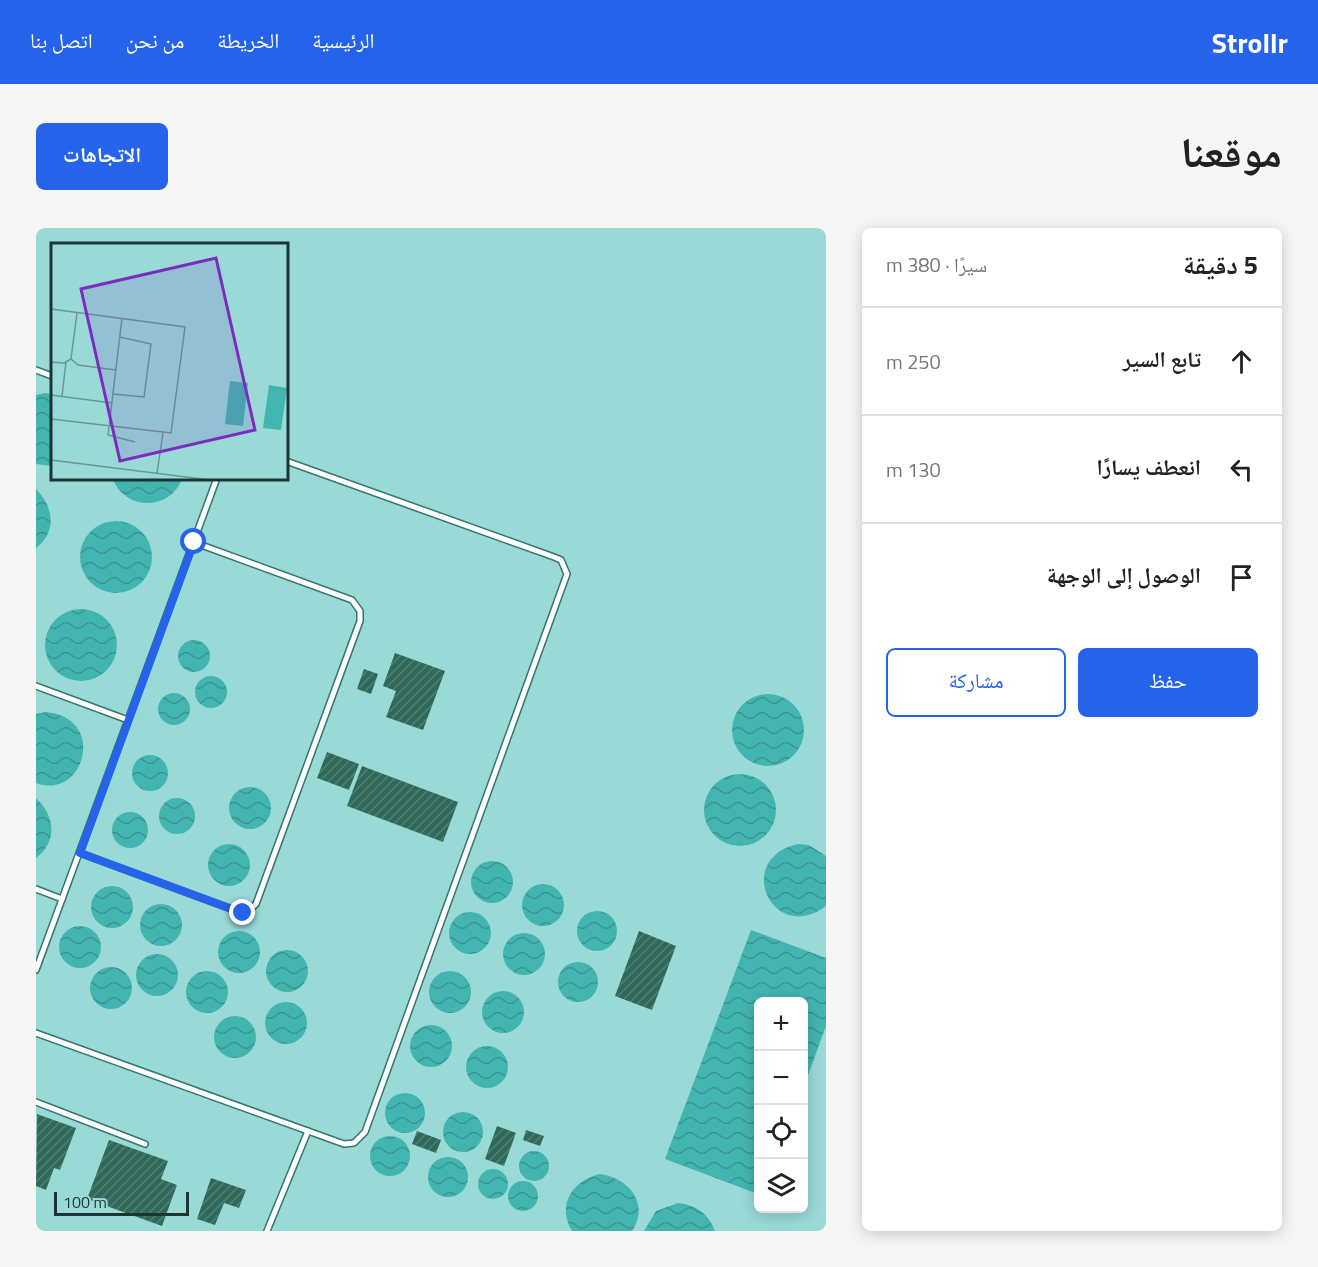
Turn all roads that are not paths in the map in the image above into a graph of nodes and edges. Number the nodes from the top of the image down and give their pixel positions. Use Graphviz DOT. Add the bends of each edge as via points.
graph roads {
  1 [pos="36,370"];
  2 [pos="51,376"];
  3 [pos="288,462"];
  4 [pos="216,480"];
  5 [pos="194,542"];
  6 [pos="36,686"];
  7 [pos="128,720"];
  8 [pos="80,853"];
  9 [pos="36,889"];
  10 [pos="62,899"];
  11 [pos="36,970"];
  12 [pos="36,1033"];
  13 [pos="36,1102"];
  14 [pos="308,1131"];
  15 [pos="144,1144"];
  16 [pos="267,1231"];
  1 -- 2 [label="lane"];
  3 -- 14 [label="lane" via="554,557 561,560 567,574 365,1132 349,1144"];
  4 -- 5 [label="lane"];
  5 -- 7 [label="lane"];
  5 -- 8 [label="lane" via="352,600 360,611 360,621 254,908 239,912"];
  6 -- 7 [label="lane"];
  7 -- 8 [label="lane"];
  8 -- 10 [label="lane"];
  9 -- 10 [label="lane"];
  10 -- 11 [label="lane"];
  12 -- 14 [label="lane"];
  13 -- 15 [label="lane"];
  14 -- 16 [label="lane"];
}
